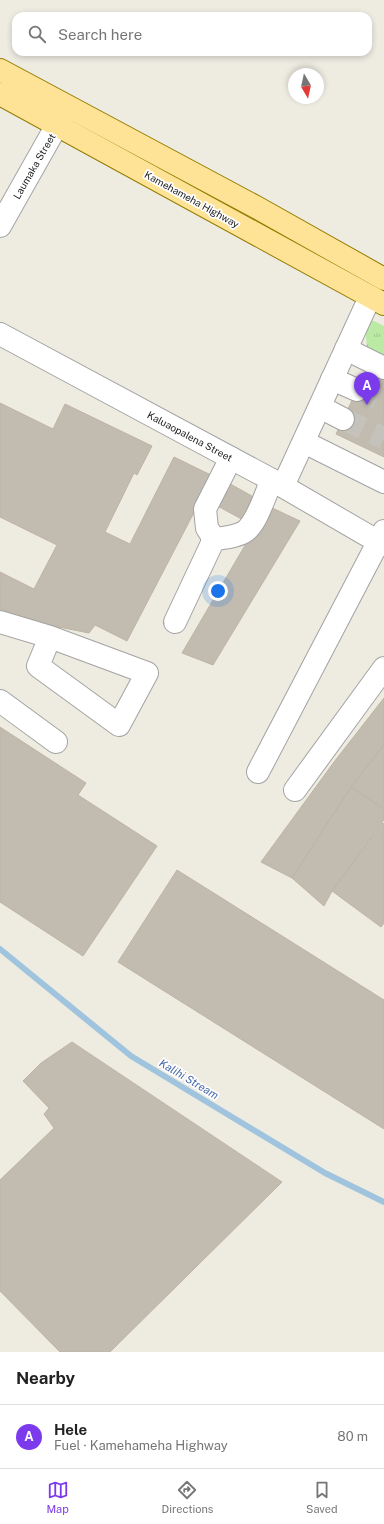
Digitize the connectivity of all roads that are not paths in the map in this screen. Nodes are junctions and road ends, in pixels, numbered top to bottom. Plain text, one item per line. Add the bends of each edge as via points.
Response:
1 (0, 70) edge
2 (0, 94) edge
3 (62, 115) junction
4 (0, 226) edge
5 (384, 279) edge
6 (377, 300) edge
7 (0, 334) edge
8 (346, 349) junction
9 (384, 368) edge
10 (332, 379) junction
11 (357, 390) tunnel mouth
12 (320, 407) junction
13 (343, 419) tunnel mouth
14 (304, 442) junction
15 (231, 458) junction
16 (384, 482) edge
17 (277, 483) junction
18 (214, 539) junction
19 (382, 539) edge
20 (0, 622) edge
21 (175, 622) dead end
22 (50, 637) junction
23 (384, 668) edge
24 (0, 701) edge
25 (56, 742) dead end
26 (258, 772) dead end
27 (295, 790) dead end

1 - 3 main road, Kamehameha Highway
2 - 3 main road, Kamehameha Highway
3 - 4 street, Laumaka Street
3 - 5 main road, Kamehameha Highway via 256,207
3 - 6 main road, Kamehameha Highway
6 - 8 street
7 - 15 street, Kaluaopalena Street
8 - 9 street
8 - 10 street
10 - 11 street
10 - 12 street
12 - 13 street
12 - 14 street
14 - 16 street
14 - 17 street
15 - 17 street, Kaluaopalena Street
15 - 18 street via 205,509 207,528
17 - 18 street via 253,523 244,531
17 - 19 street, Kaluaopalena Street
18 - 21 street
19 - 26 street
20 - 22 street
22 - 22 street via 147,673 119,724 38,666
23 - 27 street
24 - 25 street

